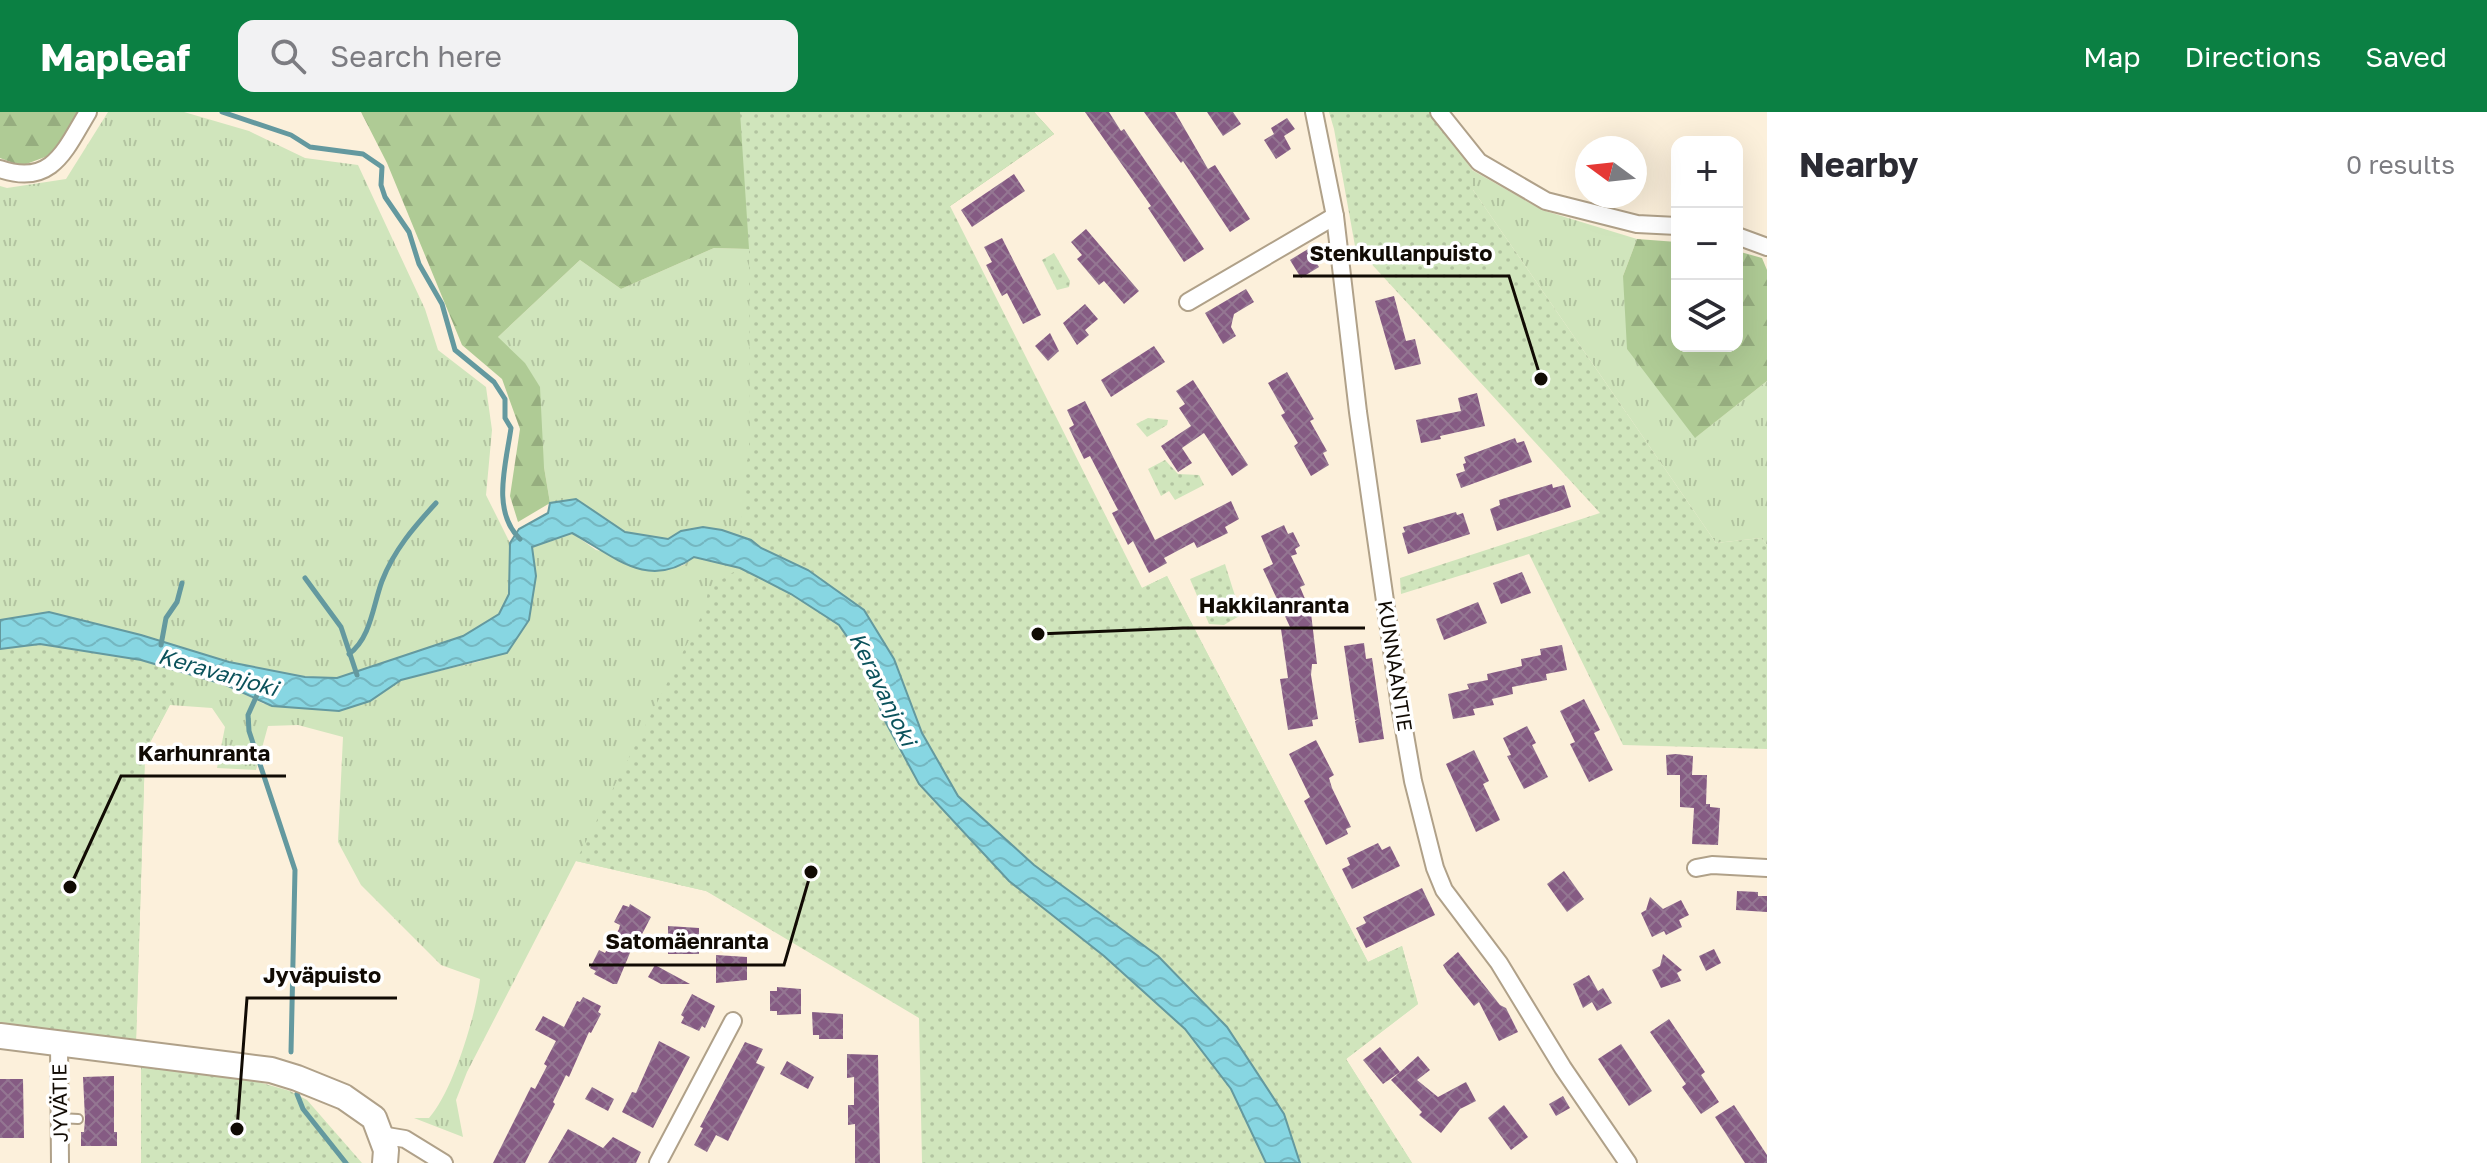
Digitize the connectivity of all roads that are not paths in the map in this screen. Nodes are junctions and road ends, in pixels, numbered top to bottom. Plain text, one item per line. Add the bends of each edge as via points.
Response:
1 (88, 112) edge
2 (1314, 112) edge
3 (1439, 112) edge
4 (0, 169) edge
5 (1335, 216) junction
6 (1671, 226) edge
7 (1743, 238) edge
8 (1767, 247) edge
9 (1188, 302) dead end
10 (1696, 868) dead end
11 (1767, 868) edge
12 (733, 1021) dead end
13 (0, 1036) edge
14 (59, 1043) junction
15 (60, 1118) junction
16 (78, 1119) dead end
17 (381, 1135) junction
18 (60, 1163) edge
19 (385, 1163) edge
20 (444, 1163) edge
21 (658, 1163) edge
22 (1628, 1163) edge

1 - 4 street via 52,167 24,174
2 - 5 street, KUNNAANTIE
3 - 6 street via 1479,162 1546,201 1637,224
5 - 9 street
5 - 22 street, KUNNAANTIE via 1400,706 1435,868 1444,890 1499,963
7 - 8 street
10 - 11 street
12 - 21 street
13 - 14 street
14 - 15 street, JYVÄTIE
14 - 17 street via 271,1070 344,1097 374,1118
15 - 16 lane
15 - 18 street, JYVÄTIE
17 - 19 street
17 - 20 street via 405,1139

